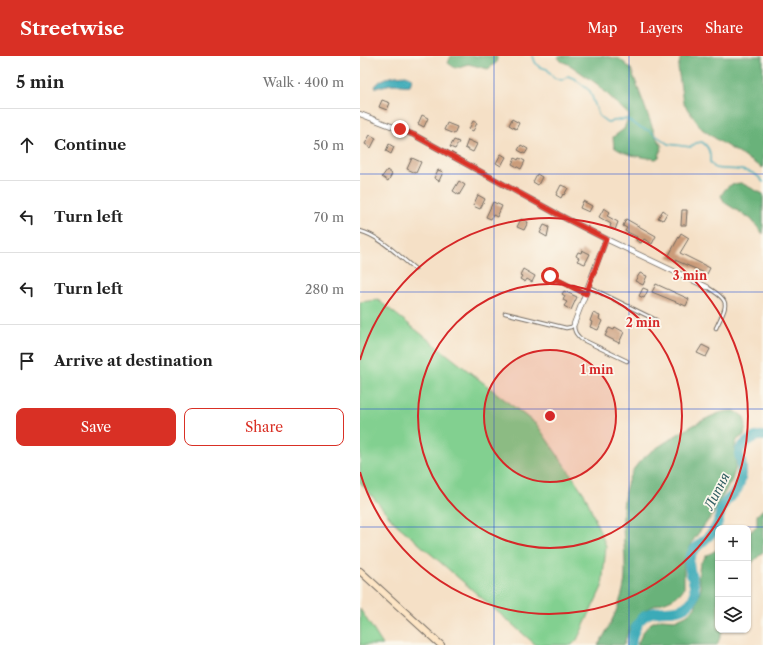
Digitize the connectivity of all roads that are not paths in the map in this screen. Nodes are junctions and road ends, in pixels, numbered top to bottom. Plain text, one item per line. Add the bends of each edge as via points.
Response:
1 (360, 114) edge
2 (360, 231) edge
3 (606, 239) junction
4 (416, 269) dead end
5 (550, 276) dead end
6 (588, 287) junction
7 (707, 287) joint
8 (586, 294) junction
9 (505, 313) dead end
10 (656, 320) dead end
11 (574, 324) junction
12 (716, 328) dead end
13 (626, 361) dead end
14 (360, 571) edge
15 (441, 645) edge

1 - 3 street via 414,135
2 - 4 lane via 371,235
3 - 6 street
3 - 7 street
5 - 8 lane
6 - 8 street
6 - 10 lane
7 - 12 lane via 721,296 726,304
8 - 11 street
9 - 11 lane via 566,328
11 - 13 lane via 576,335
14 - 15 main road

